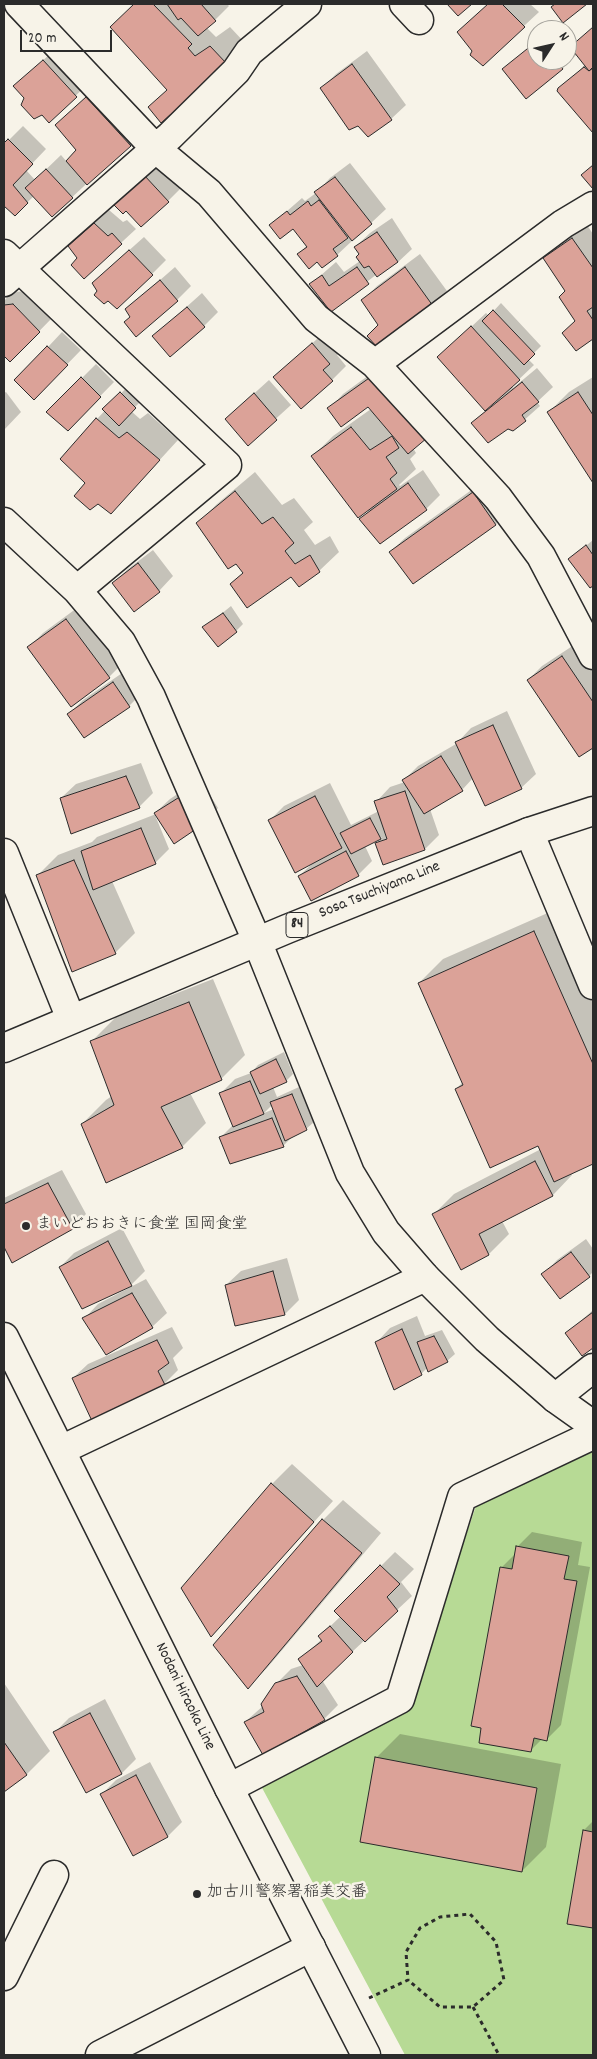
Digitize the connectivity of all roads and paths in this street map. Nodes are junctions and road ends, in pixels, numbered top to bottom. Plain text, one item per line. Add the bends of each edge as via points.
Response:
1 (18, 4) edge
2 (307, 4) edge
3 (155, 148) junction
4 (593, 206) edge
5 (9, 268) edge
6 (374, 364) junction
7 (4, 522) edge
8 (77, 590) junction
9 (593, 655) edge
10 (593, 811) edge
11 (529, 832) junction
12 (4, 854) edge
13 (257, 941) junction
14 (593, 984) edge
15 (71, 1019) junction
16 (4, 1048) edge
17 (425, 1277) junction
18 (4, 1337) edge
19 (593, 1368) edge
20 (555, 1398) junction
21 (593, 1425) edge
22 (593, 1435) edge
23 (61, 1450) junction
24 (229, 1788) junction
25 (54, 1875) dead end
26 (311, 1947) junction
27 (4, 1976) edge
28 (408, 1980) junction
29 (473, 2007) junction
30 (343, 2010) junction
31 (100, 2055) edge
32 (366, 2055) edge
33 (499, 2055) edge

1 - 3 street
2 - 3 street via 249,52 236,71
3 - 5 street
3 - 6 street via 209,193 316,318
4 - 6 street via 563,224
5 - 8 street via 227,465
6 - 9 street via 503,505 541,556
7 - 8 street
8 - 13 street via 121,642 151,697
10 - 11 street, Sosa Tsuchiyama Line / 84
11 - 13 street, Sosa Tsuchiyama Line / 84
11 - 14 street
12 - 15 street
13 - 15 street, Sosa Tsuchiyama Line / 84
13 - 17 street via 350,1173 386,1232
15 - 16 street, Sosa Tsuchiyama Line / 84
17 - 20 street via 488,1340
17 - 23 street
18 - 23 street, Nodani Hiraoka Line
19 - 20 street
20 - 21 street
22 - 24 street via 462,1497 400,1699
23 - 24 street, Nodani Hiraoka Line
24 - 26 street, Nodani Hiraoka Line
25 - 27 street
26 - 30 street, Nodani Hiraoka Line
26 - 31 street
28 - 29 path via 440,2007
28 - 29 path via 406,1952 420,1928 440,1917 470,1914 496,1942 504,1980
28 - 30 path
29 - 33 path
30 - 32 street, Nodani Hiraoka Line

